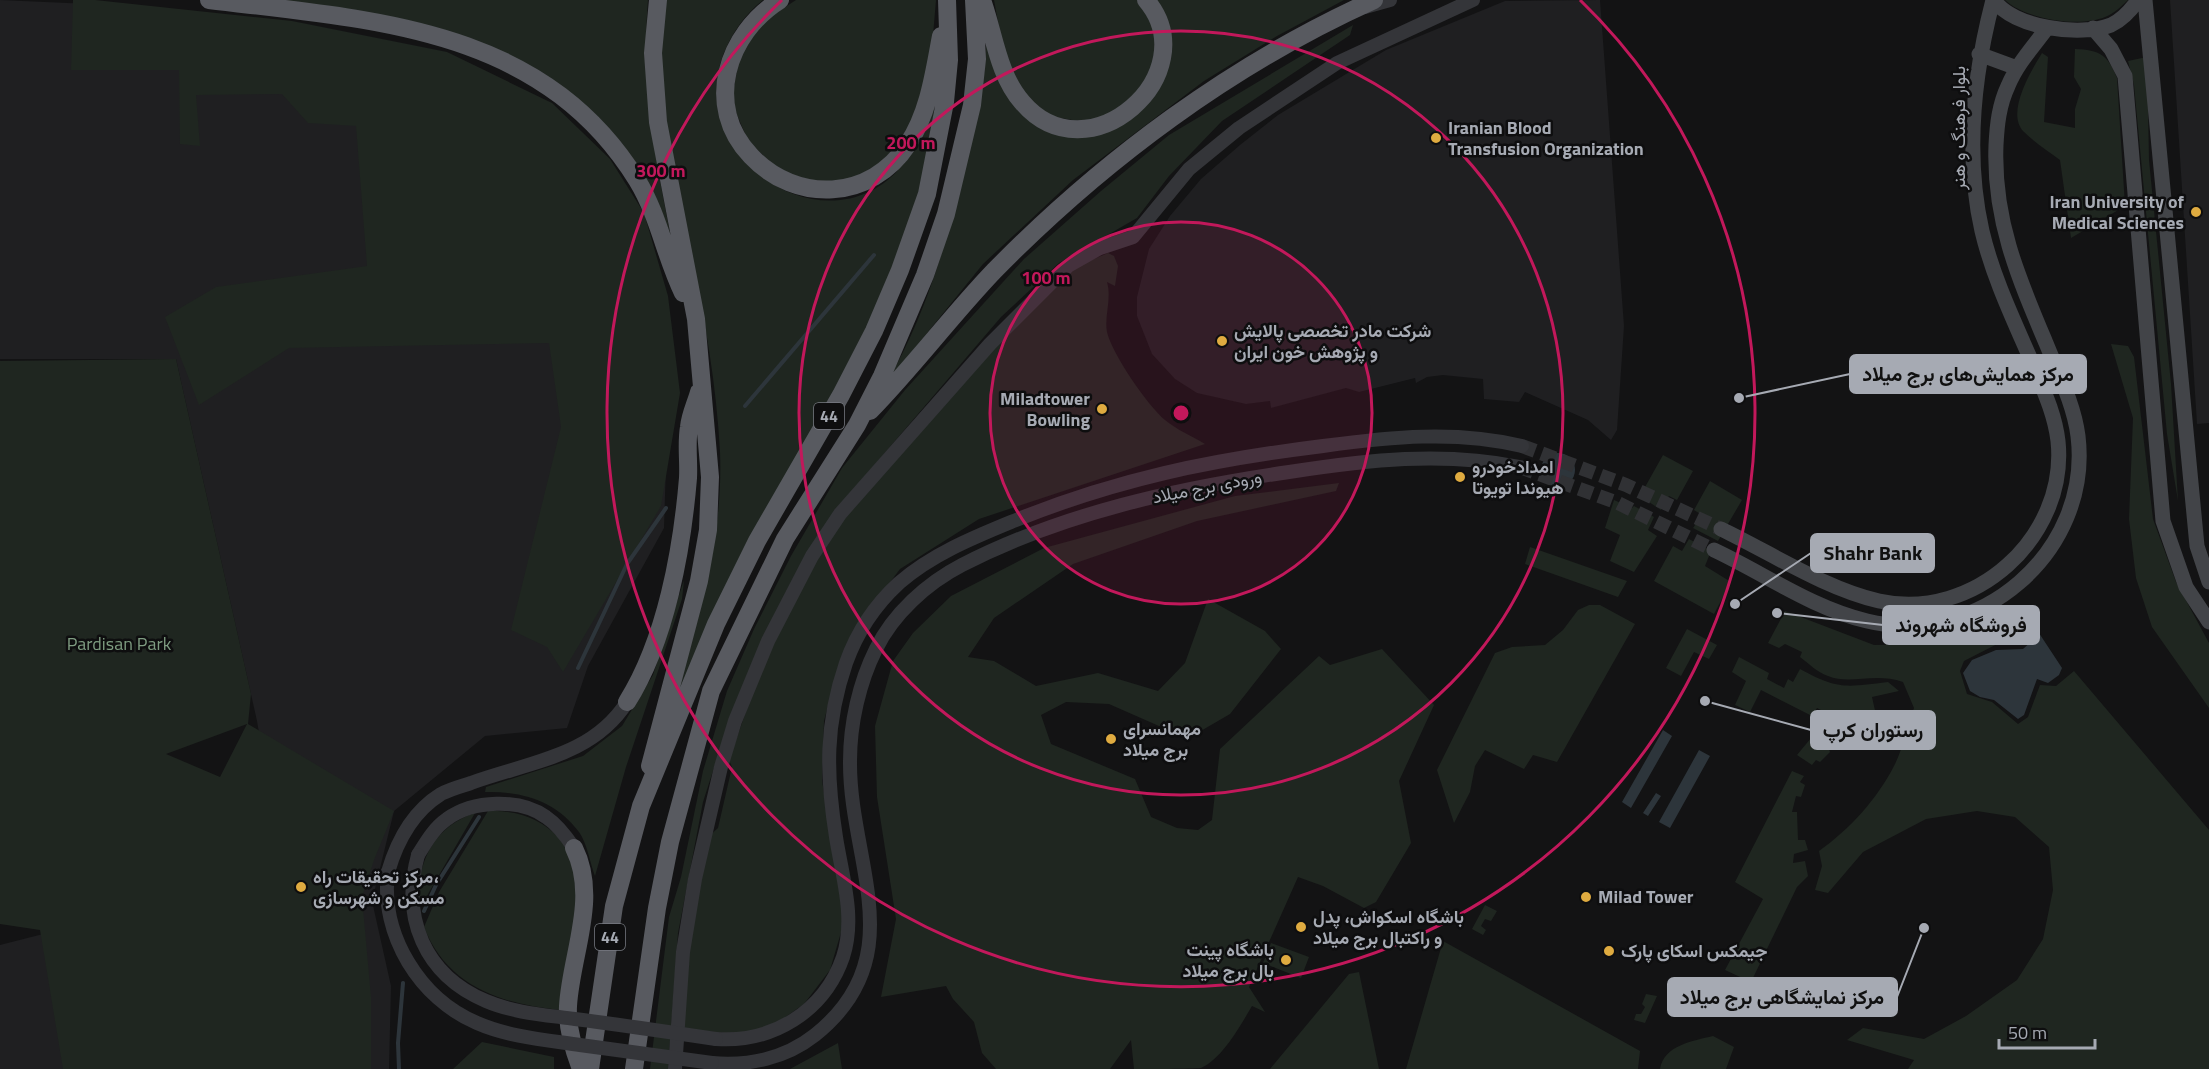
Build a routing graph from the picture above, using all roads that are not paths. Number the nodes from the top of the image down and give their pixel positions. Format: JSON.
{"nodes":[{"id":1,"x":209,"y":0,"type":"edge"},
{"id":2,"x":658,"y":0,"type":"edge"},
{"id":3,"x":780,"y":0,"type":"edge"},
{"id":4,"x":974,"y":0,"type":"edge"},
{"id":5,"x":982,"y":0,"type":"edge"},
{"id":6,"x":1146,"y":0,"type":"edge"},
{"id":7,"x":1374,"y":0,"type":"edge"},
{"id":8,"x":1390,"y":0,"type":"edge"},
{"id":9,"x":1473,"y":0,"type":"edge"},
{"id":10,"x":1993,"y":0,"type":"edge"},
{"id":11,"x":2138,"y":0,"type":"edge"},
{"id":12,"x":2145,"y":0,"type":"edge"},
{"id":13,"x":947,"y":2,"type":"edge"},
{"id":14,"x":1346,"y":13,"type":"junction"},
{"id":15,"x":2048,"y":28,"type":"junction"},
{"id":16,"x":2093,"y":28,"type":"junction"},
{"id":17,"x":1979,"y":54,"type":"junction"},
{"id":18,"x":2017,"y":68,"type":"junction"},
{"id":19,"x":1975,"y":110,"type":"junction"},
{"id":20,"x":1997,"y":121,"type":"junction"},
{"id":21,"x":696,"y":319,"type":"junction"},
{"id":22,"x":703,"y":378,"type":"junction"},
{"id":23,"x":856,"y":425,"type":"junction"},
{"id":24,"x":1418,"y":435,"type":"junction"},
{"id":25,"x":1464,"y":436,"type":"junction"},
{"id":26,"x":1522,"y":446,"type":"tunnel mouth"},
{"id":27,"x":1413,"y":457,"type":"junction"},
{"id":28,"x":1462,"y":457,"type":"junction"},
{"id":29,"x":1520,"y":467,"type":"tunnel mouth"},
{"id":30,"x":2195,"y":520,"type":"junction"},
{"id":31,"x":1721,"y":529,"type":"tunnel mouth"},
{"id":32,"x":2209,"y":535,"type":"edge"},
{"id":33,"x":1743,"y":540,"type":"junction"},
{"id":34,"x":1714,"y":550,"type":"tunnel mouth"},
{"id":35,"x":1733,"y":559,"type":"junction"},
{"id":36,"x":2209,"y":582,"type":"edge"},
{"id":37,"x":2209,"y":622,"type":"edge"},
{"id":38,"x":627,"y":702,"type":"joint"},
{"id":39,"x":828,"y":777,"type":"junction"},
{"id":40,"x":850,"y":777,"type":"junction"},
{"id":41,"x":641,"y":806,"type":"junction"},
{"id":42,"x":574,"y":848,"type":"joint"},
{"id":43,"x":635,"y":1068,"type":"edge"},
{"id":44,"x":581,"y":1069,"type":"edge"},
{"id":45,"x":590,"y":1069,"type":"edge"},
{"id":46,"x":675,"y":1069,"type":"edge"}],
"edges":[{"from":1,"to":21,"type":"highway"},
{"from":2,"to":21,"type":"highway"},
{"from":3,"to":13,"type":"highway"},
{"from":4,"to":23,"type":"highway","number":"44"},
{"from":5,"to":6,"type":"highway"},
{"from":7,"to":14,"type":"highway"},
{"from":8,"to":14,"type":"street"},
{"from":9,"to":46,"type":"street"},
{"from":10,"to":15,"type":"main road"},
{"from":10,"to":17,"type":"main road","name":"بلوار فرهنگ و هنر"},
{"from":11,"to":16,"type":"main road"},
{"from":12,"to":30,"type":"main road"},
{"from":13,"to":41,"type":"highway","number":"44"},
{"from":14,"to":23,"type":"highway"},
{"from":15,"to":16,"type":"main road"},
{"from":15,"to":18,"type":"main road","name":"بلوار فرهنگ و هنر"},
{"from":16,"to":37,"type":"main road"},
{"from":17,"to":18,"type":"main road"},
{"from":17,"to":19,"type":"main road","name":"بلوار فرهنگ و هنر"},
{"from":18,"to":20,"type":"main road","name":"بلوار فرهنگ و هنر"},
{"from":19,"to":20,"type":"main road"},
{"from":19,"to":33,"type":"main road","name":"بلوار فرهنگ و هنر"},
{"from":20,"to":35,"type":"main road","name":"بلوار فرهنگ و هنر"},
{"from":21,"to":22,"type":"highway"},
{"from":22,"to":38,"type":"highway"},
{"from":22,"to":41,"type":"highway"},
{"from":23,"to":43,"type":"highway","number":"44"},
{"from":24,"to":25,"type":"street"},
{"from":24,"to":27,"type":"street"},
{"from":24,"to":39,"type":"street"},
{"from":25,"to":26,"type":"street"},
{"from":25,"to":28,"type":"street"},
{"from":27,"to":28,"type":"street","name":"ورودی برج میلاد"},
{"from":27,"to":40,"type":"street","name":"ورودی برج میلاد"},
{"from":28,"to":29,"type":"street","name":"ورودی برج میلاد"},
{"from":30,"to":32,"type":"main road"},
{"from":30,"to":36,"type":"main road"},
{"from":31,"to":33,"type":"main road","name":"بلوار فرهنگ و هنر"},
{"from":33,"to":35,"type":"street"},
{"from":34,"to":35,"type":"main road","name":"بلوار فرهنگ و هنر"},
{"from":38,"to":40,"type":"street","name":"ورودی برج میلاد","bridge":true},
{"from":39,"to":40,"type":"street"},
{"from":39,"to":42,"type":"street","bridge":true},
{"from":41,"to":45,"type":"highway","number":"44"},
{"from":42,"to":44,"type":"highway"}]}
